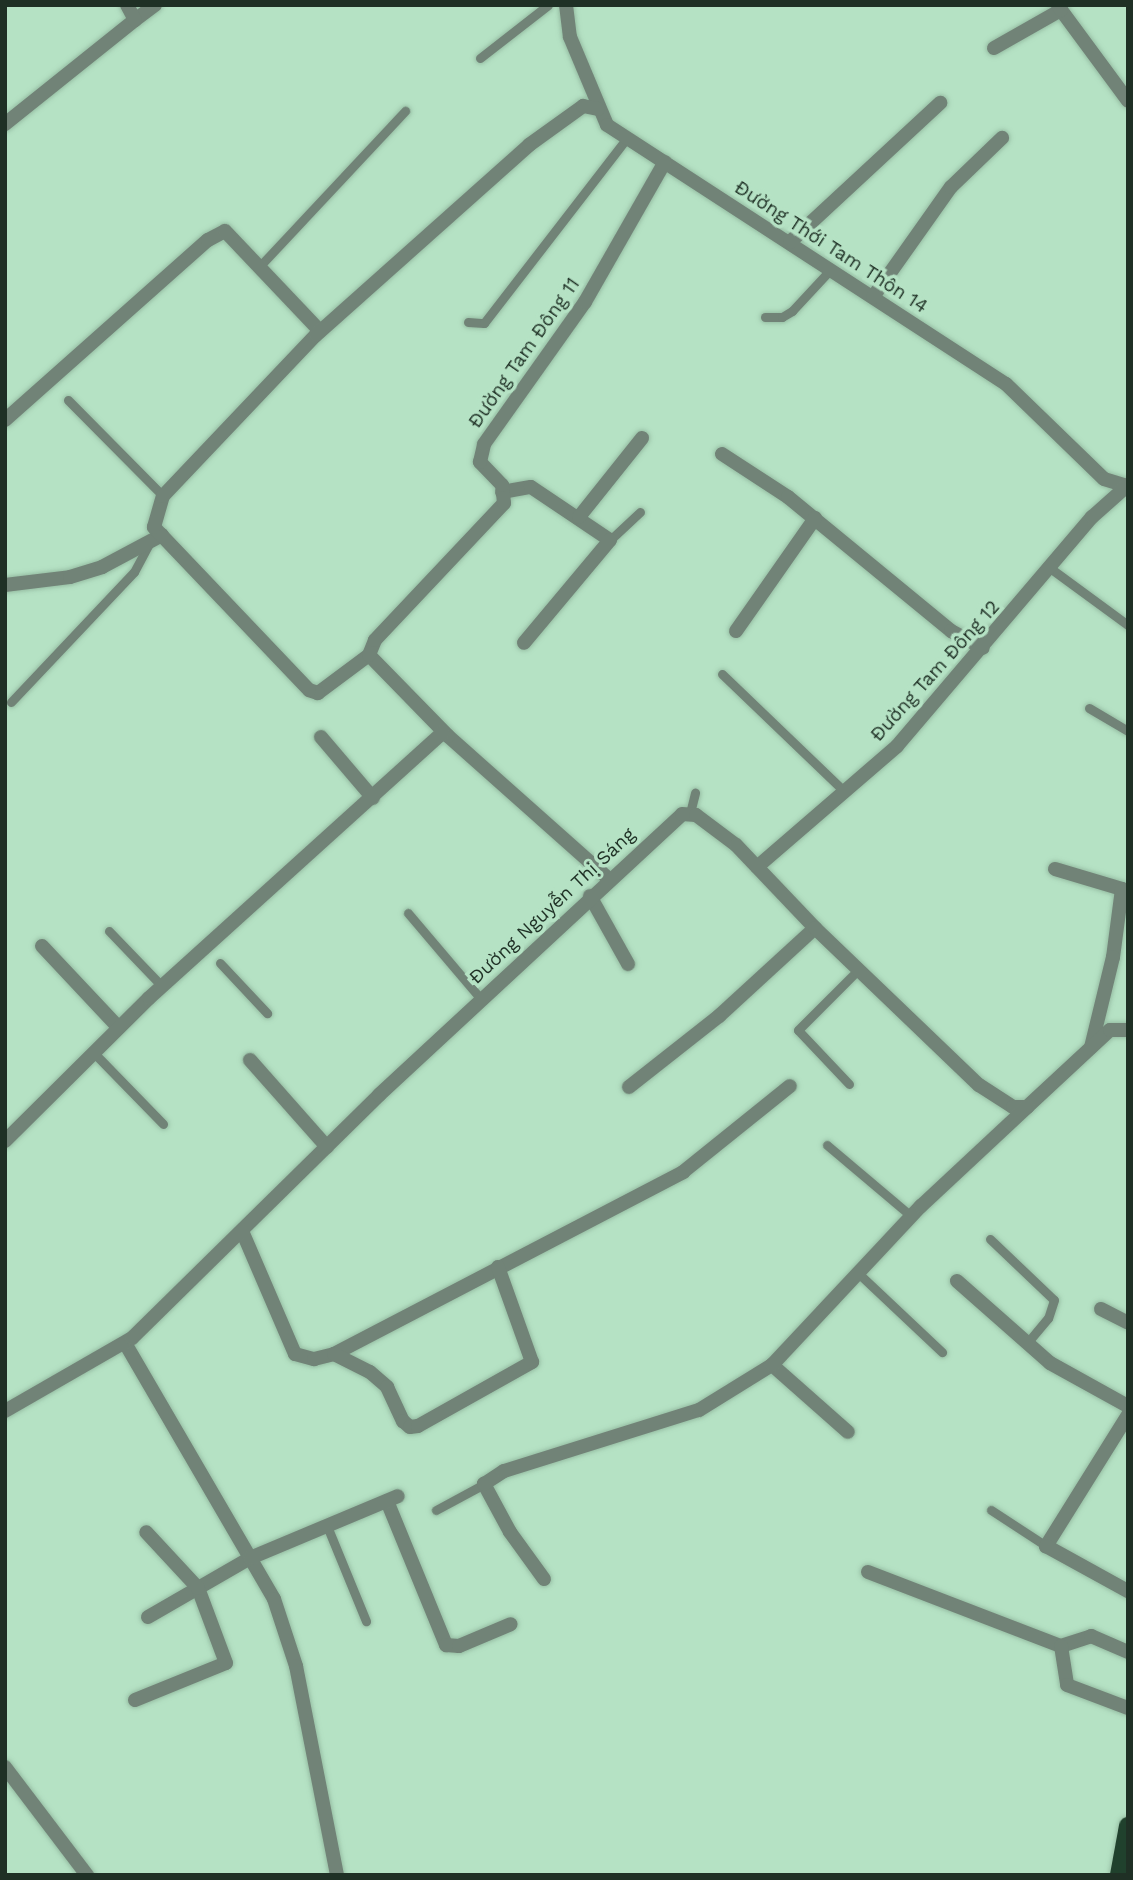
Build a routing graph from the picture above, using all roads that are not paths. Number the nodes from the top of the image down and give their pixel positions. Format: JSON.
{"nodes":[{"id":1,"x":127,"y":5,"type":"edge"},
{"id":2,"x":155,"y":5,"type":"edge"},
{"id":3,"x":548,"y":5,"type":"edge"},
{"id":4,"x":566,"y":5,"type":"edge"},
{"id":5,"x":1060,"y":8,"type":"edge"},
{"id":6,"x":135,"y":20,"type":"junction"},
{"id":7,"x":994,"y":48,"type":"dead end"},
{"id":8,"x":480,"y":58,"type":"dead end"},
{"id":9,"x":1128,"y":101,"type":"edge"},
{"id":10,"x":940,"y":103,"type":"dead end"},
{"id":11,"x":598,"y":109,"type":"junction"},
{"id":12,"x":405,"y":111,"type":"dead end"},
{"id":13,"x":5,"y":124,"type":"edge"},
{"id":14,"x":627,"y":138,"type":"junction"},
{"id":15,"x":1002,"y":138,"type":"dead end"},
{"id":16,"x":665,"y":162,"type":"junction"},
{"id":17,"x":790,"y":242,"type":"junction"},
{"id":18,"x":259,"y":267,"type":"junction"},
{"id":19,"x":831,"y":269,"type":"junction"},
{"id":20,"x":873,"y":297,"type":"junction"},
{"id":21,"x":765,"y":317,"type":"dead end"},
{"id":22,"x":468,"y":322,"type":"dead end"},
{"id":23,"x":320,"y":331,"type":"junction"},
{"id":24,"x":68,"y":400,"type":"dead end"},
{"id":25,"x":5,"y":420,"type":"edge"},
{"id":26,"x":642,"y":438,"type":"dead end"},
{"id":27,"x":722,"y":454,"type":"dead end"},
{"id":28,"x":1127,"y":486,"type":"edge"},
{"id":29,"x":502,"y":492,"type":"junction"},
{"id":30,"x":163,"y":496,"type":"junction"},
{"id":31,"x":640,"y":512,"type":"dead end"},
{"id":32,"x":579,"y":517,"type":"junction"},
{"id":33,"x":815,"y":518,"type":"junction"},
{"id":34,"x":156,"y":539,"type":"junction"},
{"id":35,"x":610,"y":540,"type":"junction"},
{"id":36,"x":1050,"y":568,"type":"junction"},
{"id":37,"x":5,"y":585,"type":"edge"},
{"id":38,"x":1128,"y":625,"type":"edge"},
{"id":39,"x":736,"y":631,"type":"dead end"},
{"id":40,"x":524,"y":643,"type":"dead end"},
{"id":41,"x":983,"y":648,"type":"junction"},
{"id":42,"x":369,"y":655,"type":"junction"},
{"id":43,"x":722,"y":674,"type":"dead end"},
{"id":44,"x":11,"y":702,"type":"dead end"},
{"id":45,"x":1089,"y":708,"type":"dead end"},
{"id":46,"x":443,"y":732,"type":"junction"},
{"id":47,"x":1128,"y":732,"type":"edge"},
{"id":48,"x":321,"y":737,"type":"dead end"},
{"id":49,"x":845,"y":792,"type":"junction"},
{"id":50,"x":695,"y":793,"type":"dead end"},
{"id":51,"x":373,"y":798,"type":"junction"},
{"id":52,"x":690,"y":813,"type":"junction"},
{"id":53,"x":757,"y":867,"type":"junction"},
{"id":54,"x":1055,"y":869,"type":"dead end"},
{"id":55,"x":609,"y":879,"type":"junction"},
{"id":56,"x":590,"y":896,"type":"junction"},
{"id":57,"x":408,"y":913,"type":"dead end"},
{"id":58,"x":815,"y":928,"type":"junction"},
{"id":59,"x":109,"y":931,"type":"dead end"},
{"id":60,"x":42,"y":946,"type":"dead end"},
{"id":61,"x":220,"y":963,"type":"dead end"},
{"id":62,"x":628,"y":964,"type":"dead end"},
{"id":63,"x":858,"y":970,"type":"junction"},
{"id":64,"x":162,"y":986,"type":"junction"},
{"id":65,"x":481,"y":999,"type":"junction"},
{"id":66,"x":267,"y":1013,"type":"dead end"},
{"id":67,"x":119,"y":1028,"type":"junction"},
{"id":68,"x":1128,"y":1030,"type":"edge"},
{"id":69,"x":1091,"y":1049,"type":"junction"},
{"id":70,"x":94,"y":1053,"type":"junction"},
{"id":71,"x":250,"y":1060,"type":"dead end"},
{"id":72,"x":849,"y":1084,"type":"dead end"},
{"id":73,"x":790,"y":1086,"type":"dead end"},
{"id":74,"x":629,"y":1087,"type":"dead end"},
{"id":75,"x":1027,"y":1107,"type":"junction"},
{"id":76,"x":163,"y":1124,"type":"dead end"},
{"id":77,"x":5,"y":1141,"type":"edge"},
{"id":78,"x":827,"y":1145,"type":"dead end"},
{"id":79,"x":327,"y":1147,"type":"junction"},
{"id":80,"x":911,"y":1216,"type":"junction"},
{"id":81,"x":242,"y":1231,"type":"junction"},
{"id":82,"x":990,"y":1239,"type":"dead end"},
{"id":83,"x":498,"y":1267,"type":"junction"},
{"id":84,"x":857,"y":1272,"type":"junction"},
{"id":85,"x":957,"y":1281,"type":"dead end"},
{"id":86,"x":1101,"y":1309,"type":"dead end"},
{"id":87,"x":1128,"y":1323,"type":"edge"},
{"id":88,"x":125,"y":1343,"type":"junction"},
{"id":89,"x":1027,"y":1343,"type":"junction"},
{"id":90,"x":942,"y":1352,"type":"dead end"},
{"id":91,"x":334,"y":1354,"type":"junction"},
{"id":92,"x":772,"y":1365,"type":"junction"},
{"id":93,"x":1128,"y":1406,"type":"edge"},
{"id":94,"x":5,"y":1411,"type":"edge"},
{"id":95,"x":1128,"y":1415,"type":"edge"},
{"id":96,"x":848,"y":1432,"type":"dead end"},
{"id":97,"x":484,"y":1484,"type":"junction"},
{"id":98,"x":436,"y":1510,"type":"dead end"},
{"id":99,"x":991,"y":1510,"type":"dead end"},
{"id":100,"x":327,"y":1526,"type":"junction"},
{"id":101,"x":146,"y":1532,"type":"dead end"},
{"id":102,"x":1046,"y":1546,"type":"junction"},
{"id":103,"x":250,"y":1558,"type":"junction"},
{"id":104,"x":868,"y":1572,"type":"dead end"},
{"id":105,"x":544,"y":1579,"type":"dead end"},
{"id":106,"x":198,"y":1588,"type":"junction"},
{"id":107,"x":1128,"y":1591,"type":"edge"},
{"id":108,"x":148,"y":1617,"type":"dead end"},
{"id":109,"x":366,"y":1621,"type":"dead end"},
{"id":110,"x":511,"y":1624,"type":"dead end"},
{"id":111,"x":1060,"y":1646,"type":"junction"},
{"id":112,"x":1128,"y":1652,"type":"edge"},
{"id":113,"x":135,"y":1700,"type":"dead end"},
{"id":114,"x":1128,"y":1708,"type":"edge"},
{"id":115,"x":5,"y":1767,"type":"edge"},
{"id":116,"x":1128,"y":1826,"type":"edge"},
{"id":117,"x":87,"y":1875,"type":"edge"},
{"id":118,"x":337,"y":1875,"type":"edge"},
{"id":119,"x":1119,"y":1875,"type":"edge"}],
"edges":[{"from":1,"to":6,"type":"street"},
{"from":2,"to":6,"type":"street"},
{"from":3,"to":8,"type":"lane"},
{"from":4,"to":11,"type":"street","name":"Đường Thới Tam Thôn 14"},
{"from":5,"to":7,"type":"street"},
{"from":5,"to":9,"type":"street"},
{"from":6,"to":13,"type":"street"},
{"from":10,"to":17,"type":"street"},
{"from":11,"to":14,"type":"street","name":"Đường Thới Tam Thôn 14"},
{"from":11,"to":23,"type":"street"},
{"from":12,"to":18,"type":"lane"},
{"from":14,"to":16,"type":"street","name":"Đường Thới Tam Thôn 14"},
{"from":14,"to":22,"type":"lane"},
{"from":15,"to":20,"type":"street"},
{"from":16,"to":17,"type":"street","name":"Đường Thới Tam Thôn 14"},
{"from":16,"to":29,"type":"street","name":"Đường Tam Đông 11"},
{"from":17,"to":19,"type":"street","name":"Đường Thới Tam Thôn 14"},
{"from":18,"to":23,"type":"street"},
{"from":18,"to":25,"type":"street"},
{"from":19,"to":20,"type":"street","name":"Đường Thới Tam Thôn 14"},
{"from":19,"to":21,"type":"lane"},
{"from":20,"to":28,"type":"street","name":"Đường Thới Tam Thôn 14"},
{"from":23,"to":30,"type":"street"},
{"from":24,"to":30,"type":"lane"},
{"from":26,"to":32,"type":"street"},
{"from":27,"to":33,"type":"street"},
{"from":28,"to":36,"type":"street","name":"Đường Tam Đông 12"},
{"from":29,"to":32,"type":"street"},
{"from":29,"to":42,"type":"street"},
{"from":30,"to":34,"type":"street"},
{"from":31,"to":35,"type":"lane"},
{"from":32,"to":35,"type":"street"},
{"from":33,"to":39,"type":"street"},
{"from":33,"to":41,"type":"street"},
{"from":34,"to":37,"type":"street"},
{"from":34,"to":42,"type":"street"},
{"from":34,"to":44,"type":"lane"},
{"from":35,"to":40,"type":"street"},
{"from":36,"to":38,"type":"lane"},
{"from":36,"to":41,"type":"street","name":"Đường Tam Đông 12"},
{"from":41,"to":49,"type":"street","name":"Đường Tam Đông 12"},
{"from":42,"to":46,"type":"street"},
{"from":43,"to":49,"type":"lane"},
{"from":45,"to":47,"type":"lane"},
{"from":46,"to":51,"type":"street"},
{"from":46,"to":55,"type":"street"},
{"from":48,"to":51,"type":"street"},
{"from":49,"to":53,"type":"street","name":"Đường Tam Đông 12"},
{"from":50,"to":52,"type":"lane"},
{"from":51,"to":64,"type":"street"},
{"from":52,"to":53,"type":"street"},
{"from":52,"to":55,"type":"street","name":"Đường Nguyễn Thị Sáng"},
{"from":53,"to":58,"type":"street"},
{"from":54,"to":69,"type":"street"},
{"from":55,"to":56,"type":"street","name":"Đường Nguyễn Thị Sáng"},
{"from":56,"to":62,"type":"street"},
{"from":56,"to":65,"type":"street","name":"Đường Nguyễn Thị Sáng"},
{"from":57,"to":65,"type":"lane"},
{"from":58,"to":63,"type":"street"},
{"from":58,"to":74,"type":"street"},
{"from":59,"to":64,"type":"lane"},
{"from":60,"to":67,"type":"street"},
{"from":61,"to":66,"type":"lane"},
{"from":63,"to":72,"type":"lane"},
{"from":63,"to":75,"type":"street"},
{"from":64,"to":67,"type":"street"},
{"from":65,"to":79,"type":"street","name":"Đường Nguyễn Thị Sáng"},
{"from":67,"to":70,"type":"street"},
{"from":68,"to":69,"type":"street"},
{"from":69,"to":75,"type":"street"},
{"from":70,"to":76,"type":"lane"},
{"from":70,"to":77,"type":"street"},
{"from":71,"to":79,"type":"street"},
{"from":73,"to":83,"type":"street"},
{"from":75,"to":80,"type":"street"},
{"from":78,"to":80,"type":"lane"},
{"from":79,"to":81,"type":"street","name":"Đường Nguyễn Thị Sáng"},
{"from":80,"to":84,"type":"street"},
{"from":81,"to":88,"type":"street","name":"Đường Nguyễn Thị Sáng"},
{"from":81,"to":91,"type":"street"},
{"from":82,"to":89,"type":"lane"},
{"from":83,"to":91,"type":"street"},
{"from":83,"to":91,"type":"street"},
{"from":84,"to":90,"type":"lane"},
{"from":84,"to":92,"type":"street"},
{"from":85,"to":89,"type":"street"},
{"from":86,"to":87,"type":"street"},
{"from":88,"to":94,"type":"street","name":"Đường Nguyễn Thị Sáng"},
{"from":88,"to":103,"type":"street"},
{"from":89,"to":93,"type":"street"},
{"from":92,"to":96,"type":"street"},
{"from":92,"to":97,"type":"street"},
{"from":95,"to":102,"type":"street"},
{"from":97,"to":98,"type":"lane"},
{"from":97,"to":105,"type":"street"},
{"from":99,"to":102,"type":"lane"},
{"from":100,"to":103,"type":"street"},
{"from":100,"to":109,"type":"lane"},
{"from":100,"to":110,"type":"street"},
{"from":101,"to":106,"type":"street"},
{"from":102,"to":107,"type":"street"},
{"from":103,"to":106,"type":"street"},
{"from":103,"to":118,"type":"street"},
{"from":104,"to":111,"type":"street"},
{"from":106,"to":108,"type":"street"},
{"from":106,"to":113,"type":"street"},
{"from":111,"to":112,"type":"street"},
{"from":111,"to":114,"type":"street"},
{"from":115,"to":117,"type":"street"},
{"from":116,"to":119,"type":"main road"}]}
